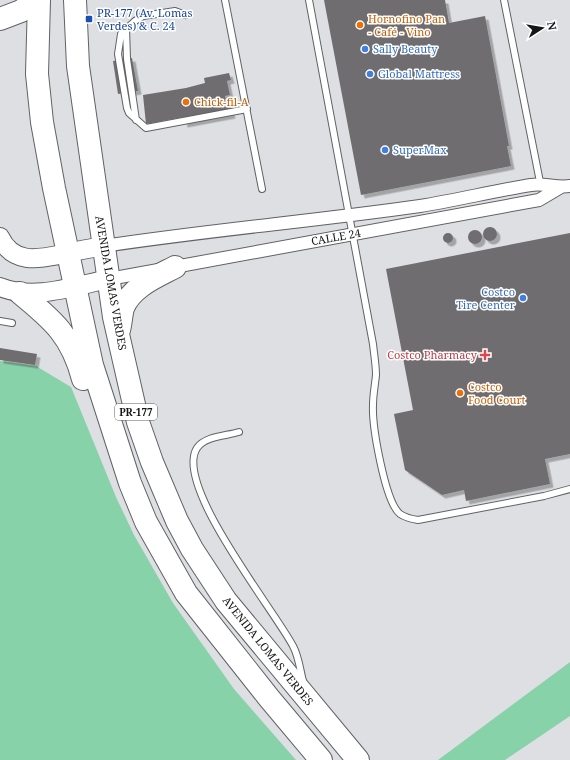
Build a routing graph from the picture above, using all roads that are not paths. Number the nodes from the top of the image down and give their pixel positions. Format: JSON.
{"nodes":[{"id":1,"x":38,"y":0,"type":"edge"},
{"id":2,"x":75,"y":0,"type":"edge"},
{"id":3,"x":225,"y":0,"type":"edge"},
{"id":4,"x":309,"y":0,"type":"edge"},
{"id":5,"x":504,"y":0,"type":"edge"},
{"id":6,"x":185,"y":15,"type":"dead end"},
{"id":7,"x":0,"y":19,"type":"edge"},
{"id":8,"x":247,"y":109,"type":"junction"},
{"id":9,"x":565,"y":186,"type":"edge"},
{"id":10,"x":262,"y":189,"type":"dead end"},
{"id":11,"x":542,"y":191,"type":"junction"},
{"id":12,"x":349,"y":214,"type":"junction"},
{"id":13,"x":353,"y":234,"type":"junction"},
{"id":14,"x":0,"y":237,"type":"edge"},
{"id":15,"x":104,"y":246,"type":"junction"},
{"id":16,"x":68,"y":253,"type":"junction"},
{"id":17,"x":175,"y":267,"type":"junction"},
{"id":18,"x":109,"y":279,"type":"junction"},
{"id":19,"x":74,"y":286,"type":"junction"},
{"id":20,"x":10,"y":290,"type":"edge"},
{"id":21,"x":0,"y":321,"type":"edge"},
{"id":22,"x":12,"y":324,"type":"dead end"},
{"id":23,"x":119,"y":336,"type":"junction"},
{"id":24,"x":109,"y":420,"type":"junction"},
{"id":25,"x":239,"y":432,"type":"dead end"},
{"id":26,"x":570,"y":489,"type":"edge"},
{"id":27,"x":308,"y":700,"type":"junction"},
{"id":28,"x":321,"y":760,"type":"edge"},
{"id":29,"x":358,"y":760,"type":"edge"}],
"edges":[{"from":1,"to":7,"type":"highway"},
{"from":1,"to":16,"type":"highway","number":"PR-177"},
{"from":2,"to":15,"type":"highway","name":"AVENIDA LOMAS VERDES","number":"PR-177"},
{"from":3,"to":8,"type":"lane"},
{"from":4,"to":12,"type":"lane"},
{"from":5,"to":11,"type":"lane"},
{"from":6,"to":8,"type":"lane"},
{"from":8,"to":10,"type":"lane"},
{"from":9,"to":11,"type":"street","name":"CALLE 24"},
{"from":11,"to":12,"type":"street","name":"CALLE 24"},
{"from":11,"to":13,"type":"street","name":"CALLE 24"},
{"from":12,"to":13,"type":"lane"},
{"from":12,"to":15,"type":"street","name":"CALLE 24"},
{"from":13,"to":17,"type":"street","name":"CALLE 24"},
{"from":13,"to":26,"type":"lane"},
{"from":14,"to":16,"type":"street"},
{"from":15,"to":16,"type":"street"},
{"from":15,"to":18,"type":"highway","name":"AVENIDA LOMAS VERDES","number":"PR-177"},
{"from":16,"to":19,"type":"highway","number":"PR-177"},
{"from":17,"to":18,"type":"street","name":"CALLE 24"},
{"from":17,"to":23,"type":"highway"},
{"from":18,"to":19,"type":"street"},
{"from":18,"to":23,"type":"highway","name":"AVENIDA LOMAS VERDES","number":"PR-177"},
{"from":19,"to":20,"type":"street"},
{"from":19,"to":24,"type":"highway","number":"PR-177"},
{"from":20,"to":24,"type":"highway"},
{"from":21,"to":22,"type":"lane"},
{"from":23,"to":27,"type":"highway","name":"AVENIDA LOMAS VERDES","number":"PR-177"},
{"from":24,"to":28,"type":"highway","number":"PR-177"},
{"from":25,"to":27,"type":"lane"},
{"from":27,"to":29,"type":"highway","name":"AVENIDA LOMAS VERDES","number":"PR-177"}]}
